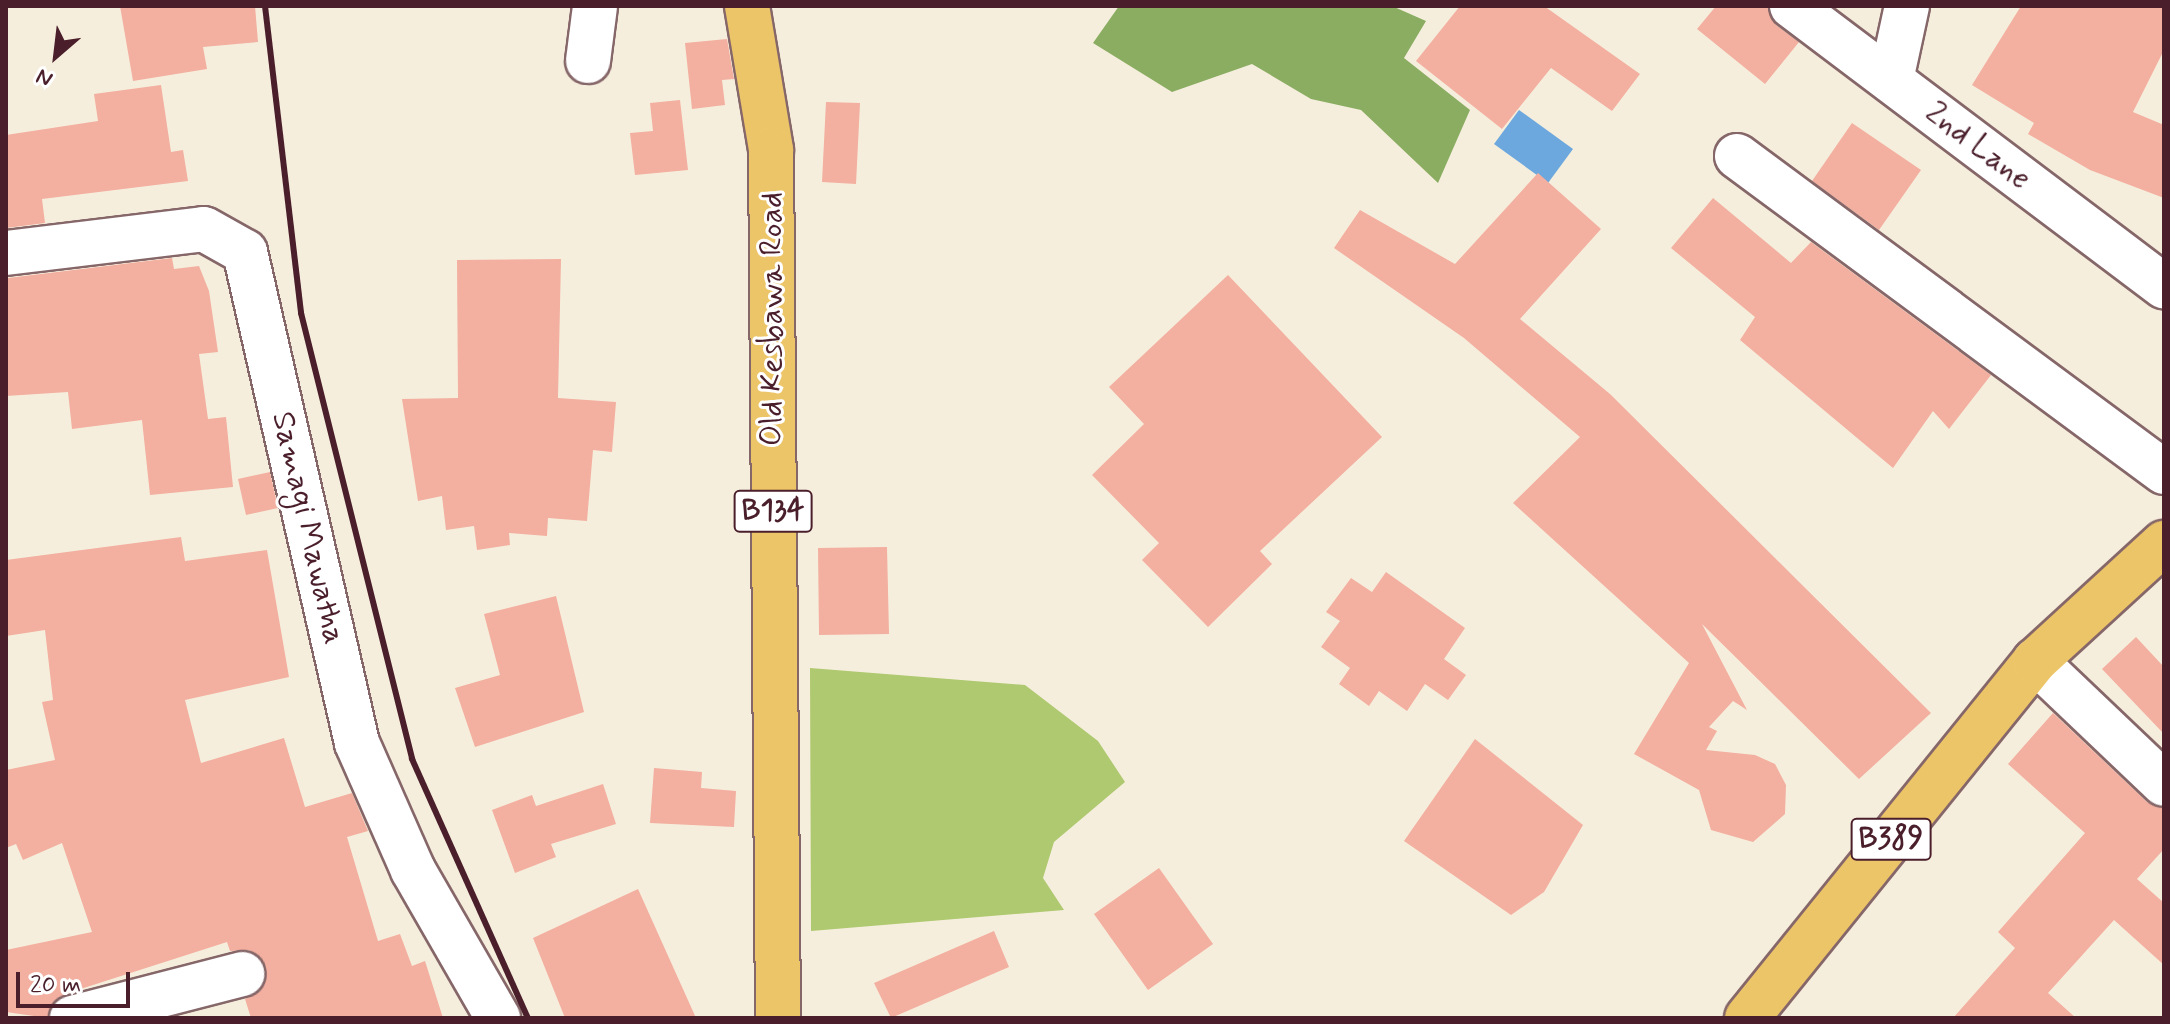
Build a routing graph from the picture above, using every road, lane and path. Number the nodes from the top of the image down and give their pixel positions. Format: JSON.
{"nodes":[{"id":1,"x":595,"y":6,"type":"edge"},
{"id":2,"x":747,"y":6,"type":"edge"},
{"id":3,"x":1792,"y":6,"type":"edge"},
{"id":4,"x":1907,"y":6,"type":"edge"},
{"id":5,"x":588,"y":61,"type":"dead end"},
{"id":6,"x":1891,"y":80,"type":"junction"},
{"id":7,"x":1737,"y":156,"type":"dead end"},
{"id":8,"x":6,"y":253,"type":"edge"},
{"id":9,"x":2164,"y":286,"type":"edge"},
{"id":10,"x":2164,"y":472,"type":"edge"},
{"id":11,"x":2164,"y":543,"type":"edge"},
{"id":12,"x":2035,"y":661,"type":"junction"},
{"id":13,"x":2164,"y":784,"type":"edge"},
{"id":14,"x":242,"y":974,"type":"dead end"},
{"id":15,"x":72,"y":1018,"type":"edge"},
{"id":16,"x":498,"y":1018,"type":"edge"},
{"id":17,"x":778,"y":1018,"type":"edge"},
{"id":18,"x":1747,"y":1018,"type":"edge"}],
"edges":[{"from":1,"to":5,"type":"street"},
{"from":2,"to":17,"type":"main road","name":"Old Kesbawa Road","number":"B134"},
{"from":3,"to":6,"type":"street","name":"2nd Lane"},
{"from":4,"to":6,"type":"street"},
{"from":6,"to":9,"type":"street","name":"2nd Lane"},
{"from":7,"to":10,"type":"street"},
{"from":8,"to":16,"type":"street","name":"Samagi Mawatha"},
{"from":11,"to":12,"type":"main road","number":"B389"},
{"from":12,"to":13,"type":"street"},
{"from":12,"to":18,"type":"main road","number":"B389"},
{"from":14,"to":15,"type":"street"}]}
